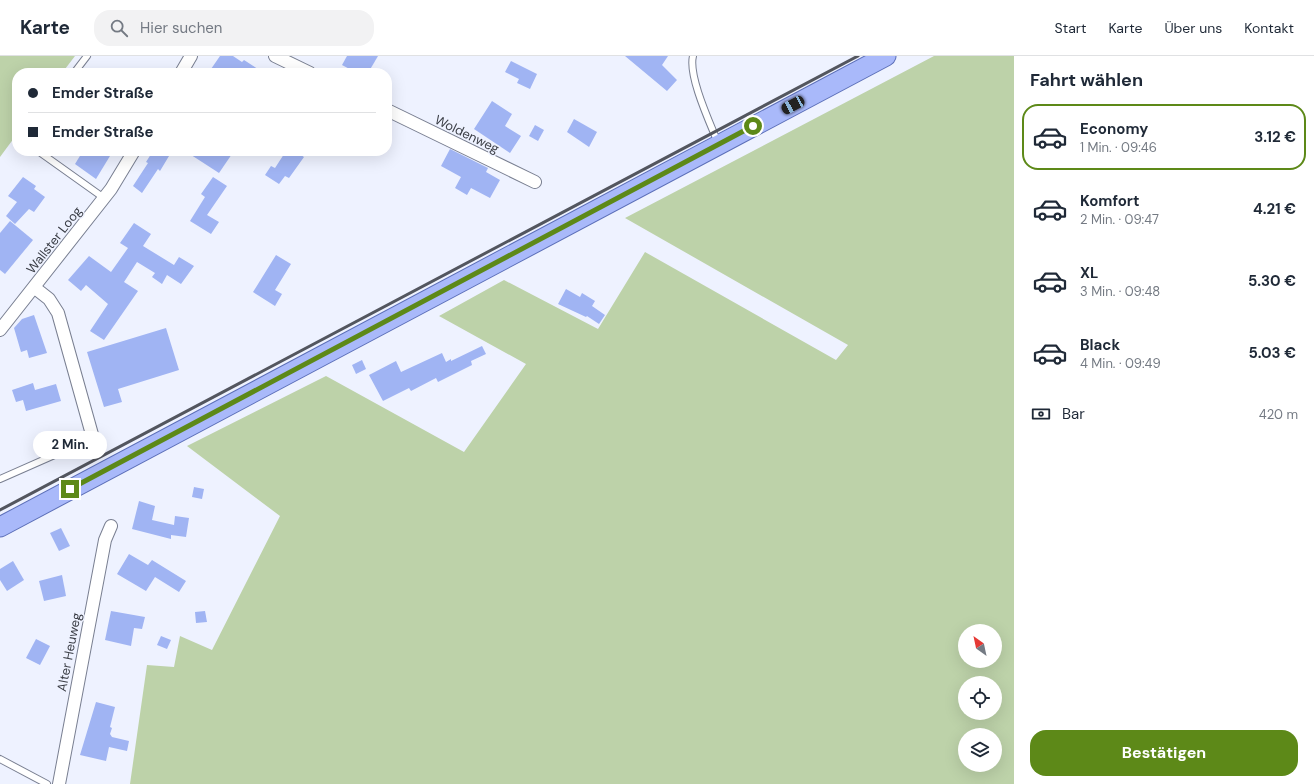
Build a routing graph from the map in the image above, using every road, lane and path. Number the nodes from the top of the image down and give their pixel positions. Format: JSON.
{"nodes":[{"id":1,"x":86,"y":56,"type":"edge"},
{"id":2,"x":191,"y":56,"type":"edge"},
{"id":3,"x":275,"y":56,"type":"edge"},
{"id":4,"x":692,"y":56,"type":"edge"},
{"id":5,"x":886,"y":56,"type":"edge"},
{"id":6,"x":78,"y":68,"type":"edge"},
{"id":7,"x":184,"y":68,"type":"edge"},
{"id":8,"x":300,"y":68,"type":"edge"},
{"id":9,"x":392,"y":112,"type":"edge"},
{"id":10,"x":719,"y":144,"type":"junction"},
{"id":11,"x":45,"y":156,"type":"edge"},
{"id":12,"x":131,"y":156,"type":"edge"},
{"id":13,"x":535,"y":182,"type":"dead end"},
{"id":14,"x":104,"y":198,"type":"junction"},
{"id":15,"x":35,"y":288,"type":"junction"},
{"id":16,"x":0,"y":330,"type":"edge"},
{"id":17,"x":93,"y":438,"type":"joint"},
{"id":18,"x":0,"y":479,"type":"edge"},
{"id":19,"x":111,"y":526,"type":"dead end"},
{"id":20,"x":0,"y":527,"type":"edge"},
{"id":21,"x":0,"y":759,"type":"edge"},
{"id":22,"x":47,"y":784,"type":"edge"},
{"id":23,"x":58,"y":784,"type":"edge"}],
"edges":[{"from":1,"to":6,"type":"lane"},
{"from":2,"to":7,"type":"street"},
{"from":3,"to":8,"type":"street"},
{"from":4,"to":10,"type":"lane"},
{"from":5,"to":10,"type":"main road"},
{"from":9,"to":13,"type":"street","name":"Woldenweg"},
{"from":10,"to":20,"type":"main road"},
{"from":11,"to":14,"type":"lane"},
{"from":12,"to":14,"type":"street","name":"Wallster Loog"},
{"from":14,"to":15,"type":"street","name":"Wallster Loog"},
{"from":15,"to":16,"type":"street"},
{"from":15,"to":17,"type":"street","name":"Wallster Loog"},
{"from":17,"to":18,"type":"lane"},
{"from":19,"to":23,"type":"street","name":"Alter Heuweg"},
{"from":21,"to":22,"type":"lane"}]}
